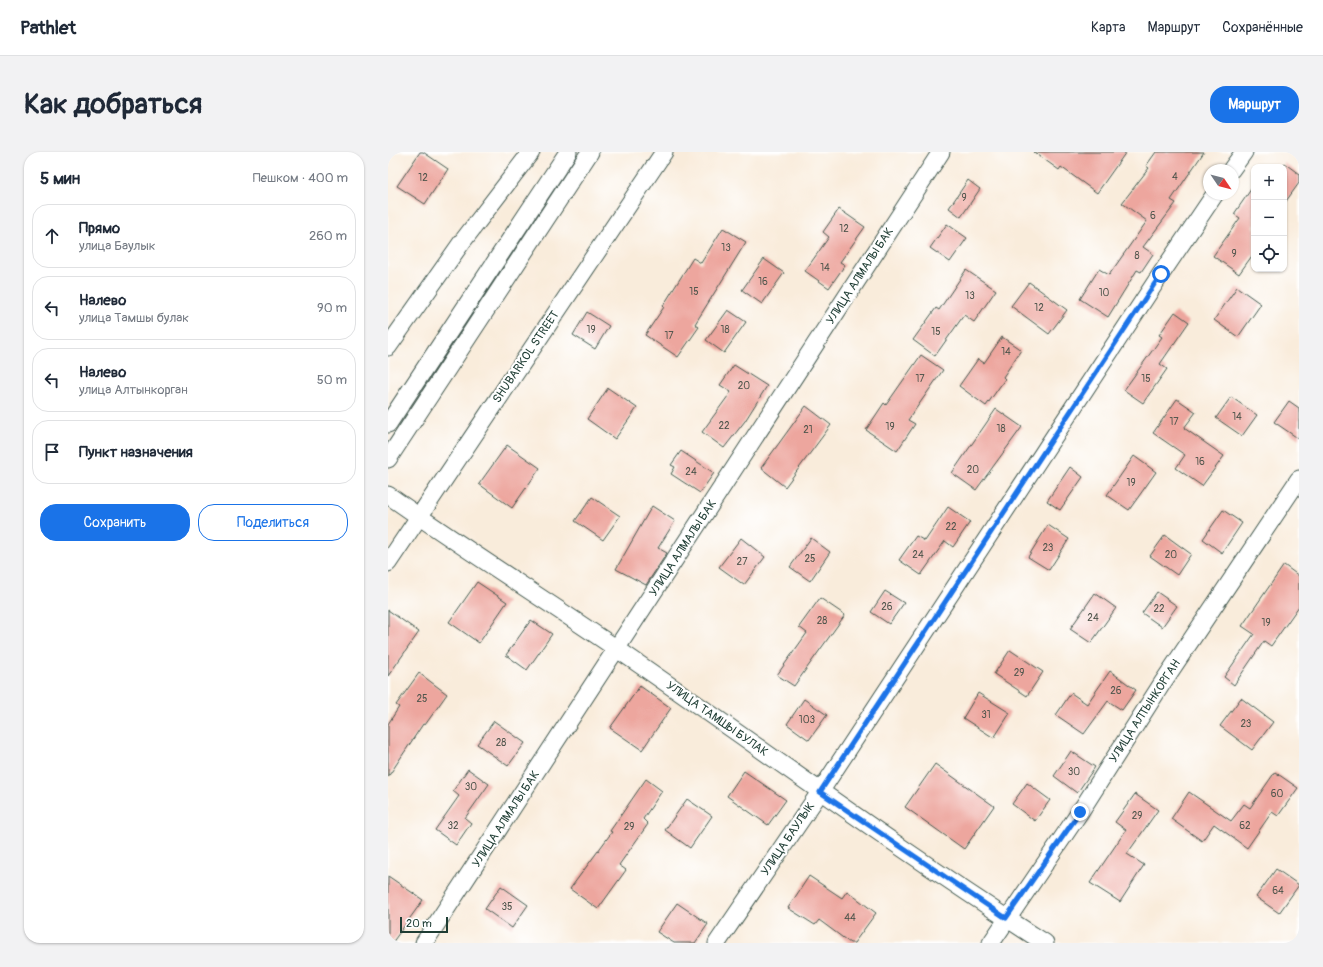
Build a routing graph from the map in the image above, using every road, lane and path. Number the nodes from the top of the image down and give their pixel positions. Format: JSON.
{"nodes":[{"id":1,"x":531,"y":152,"type":"edge"},
{"id":2,"x":568,"y":152,"type":"edge"},
{"id":3,"x":590,"y":152,"type":"edge"},
{"id":4,"x":664,"y":152,"type":"edge"},
{"id":5,"x":941,"y":152,"type":"edge"},
{"id":6,"x":1244,"y":152,"type":"edge"},
{"id":7,"x":1235,"y":164,"type":"edge"},
{"id":8,"x":1211,"y":200,"type":"edge"},
{"id":9,"x":388,"y":347,"type":"edge"},
{"id":10,"x":388,"y":424,"type":"edge"},
{"id":11,"x":388,"y":459,"type":"edge"},
{"id":12,"x":1299,"y":479,"type":"edge"},
{"id":13,"x":388,"y":495,"type":"edge"},
{"id":14,"x":418,"y":517,"type":"junction"},
{"id":15,"x":388,"y":563,"type":"edge"},
{"id":16,"x":617,"y":649,"type":"junction"},
{"id":17,"x":820,"y":792,"type":"junction"},
{"id":18,"x":1006,"y":918,"type":"junction"},
{"id":19,"x":424,"y":943,"type":"edge"},
{"id":20,"x":717,"y":943,"type":"edge"},
{"id":21,"x":991,"y":943,"type":"edge"},
{"id":22,"x":1045,"y":943,"type":"edge"}],
"edges":[{"from":1,"to":9,"type":"street"},
{"from":2,"to":10,"type":"street"},
{"from":3,"to":11,"type":"street"},
{"from":4,"to":14,"type":"street","name":"SHUBARKOL STREET"},
{"from":5,"to":16,"type":"street","name":"УЛИЦА АЛМАЛЫ БАК"},
{"from":6,"to":7,"type":"street"},
{"from":8,"to":17,"type":"street","name":"УЛИЦА БАУЛЫК"},
{"from":12,"to":18,"type":"street","name":"УЛИЦА АЛТЫНКОРГАН"},
{"from":13,"to":14,"type":"street","name":"УЛИЦА ТАМШЫ БУЛАК"},
{"from":14,"to":15,"type":"street","name":"SHUBARKOL STREET"},
{"from":14,"to":16,"type":"street","name":"УЛИЦА ТАМШЫ БУЛАК"},
{"from":16,"to":17,"type":"street","name":"УЛИЦА ТАМШЫ БУЛАК"},
{"from":16,"to":19,"type":"street","name":"УЛИЦА АЛМАЛЫ БАК"},
{"from":17,"to":18,"type":"street","name":"УЛИЦА ТАМШЫ БУЛАК"},
{"from":17,"to":20,"type":"street","name":"УЛИЦА БАУЛЫК"},
{"from":18,"to":21,"type":"street","name":"УЛИЦА АЛТЫНКОРГАН"},
{"from":18,"to":22,"type":"street","name":"УЛИЦА ТАМШЫ БУЛАК"}]}
